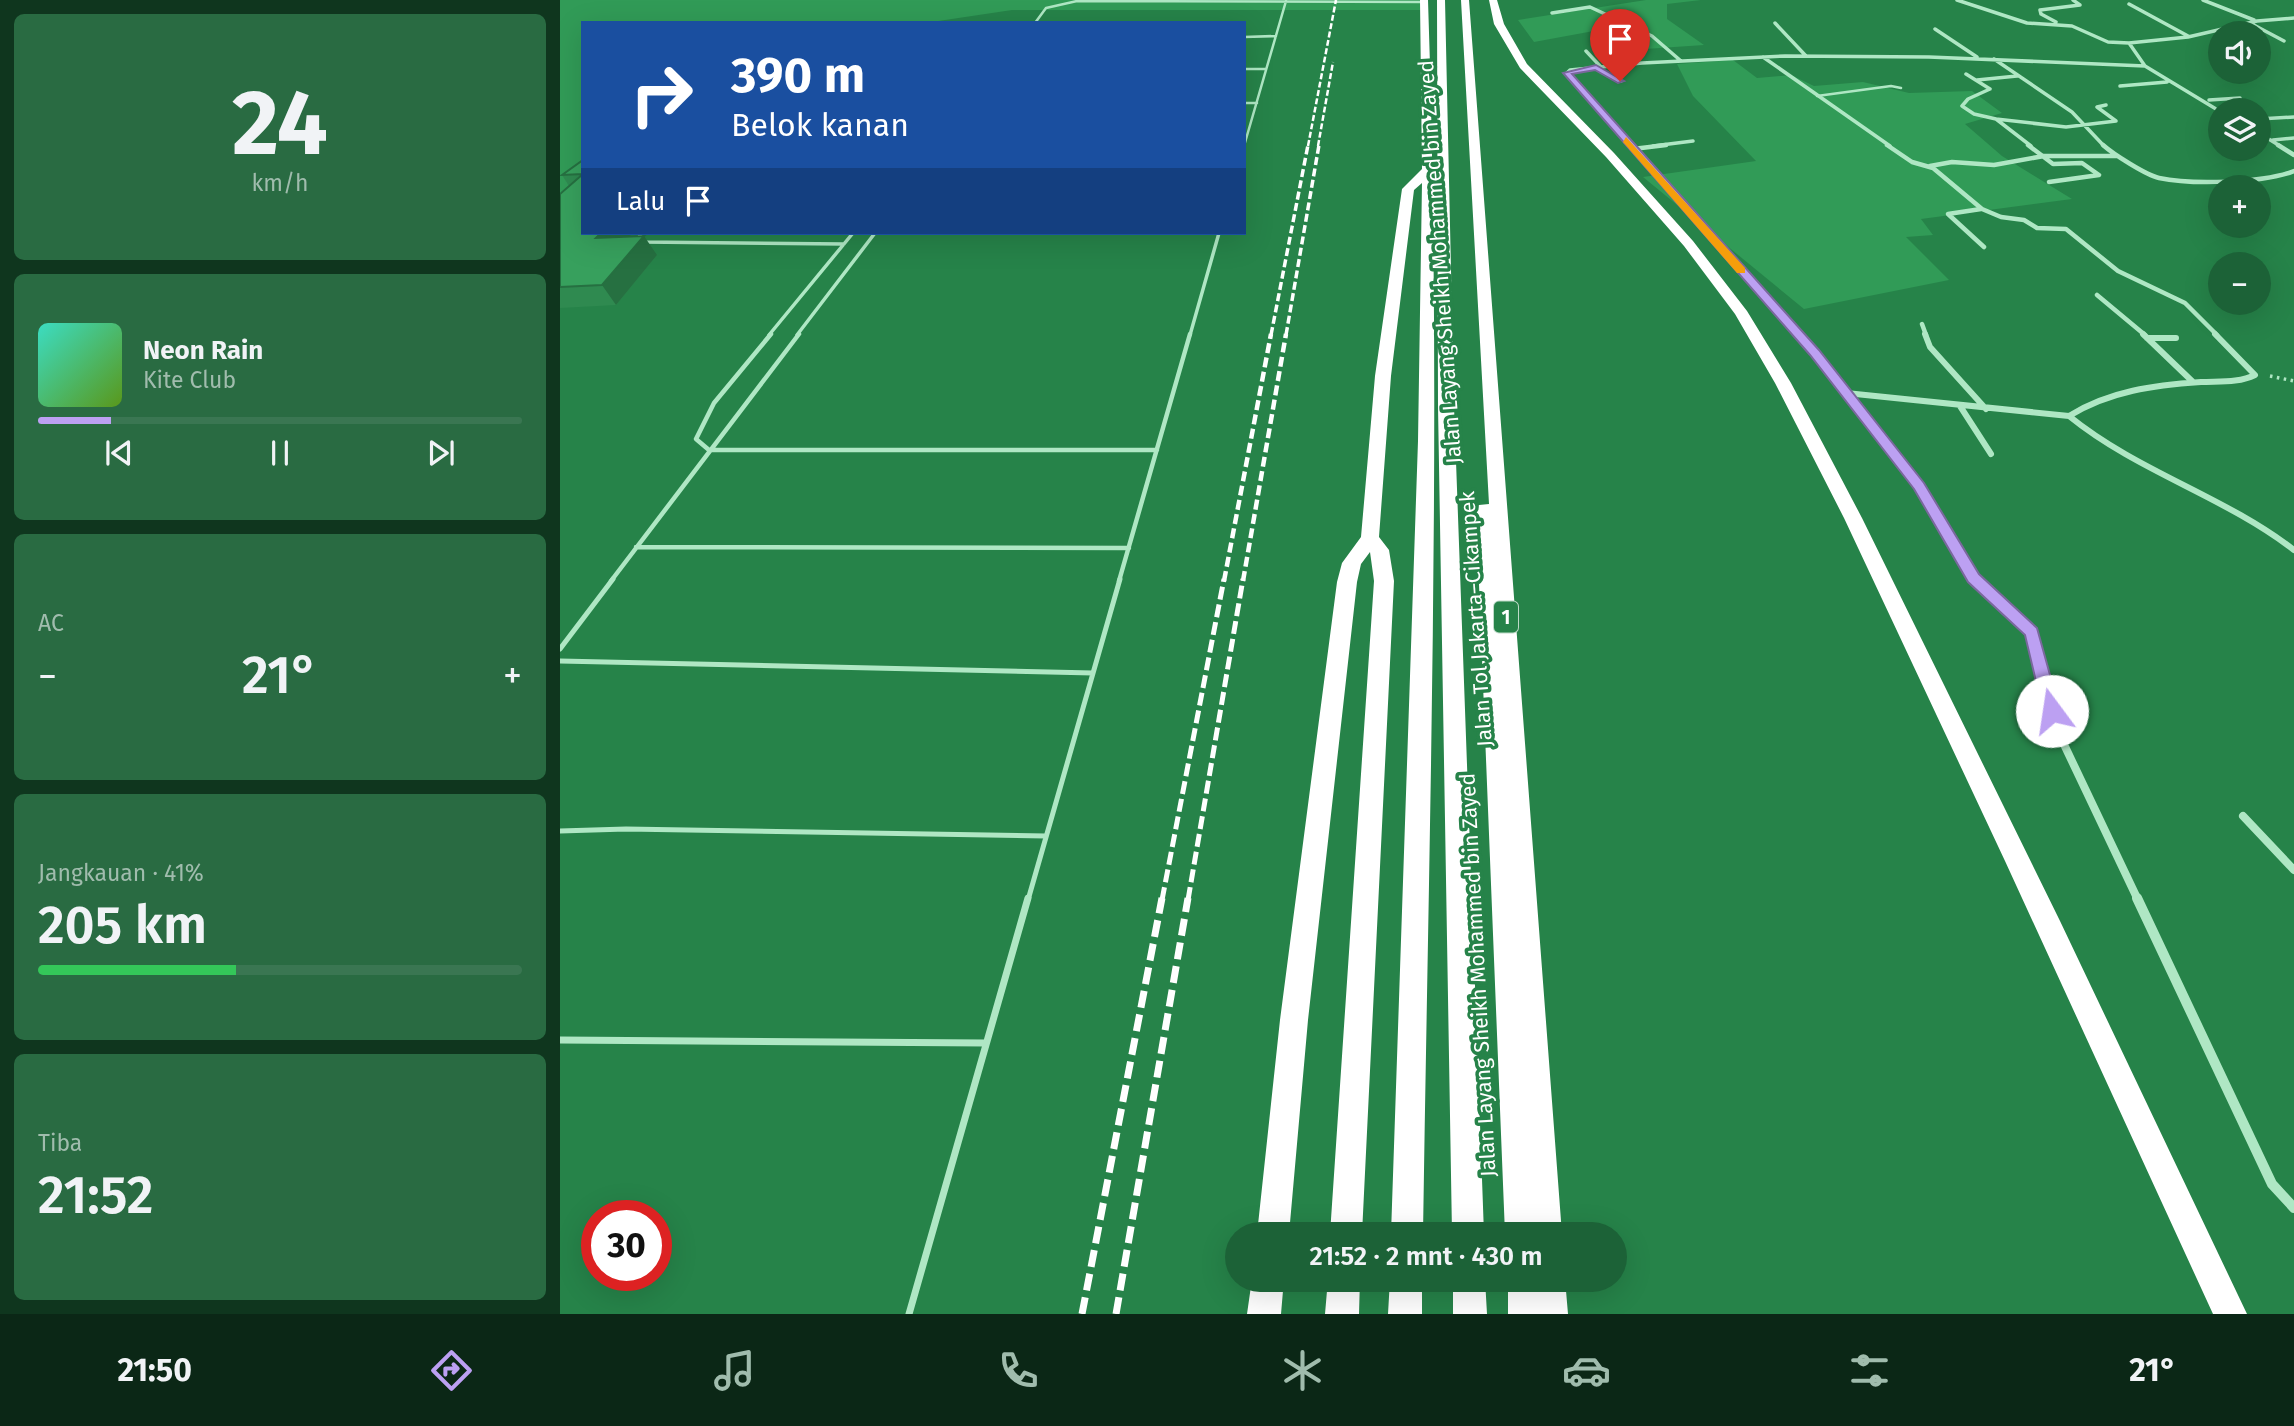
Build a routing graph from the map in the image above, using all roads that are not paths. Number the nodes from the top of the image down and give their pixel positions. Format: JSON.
{"nodes":[{"id":1,"x":1452,"y":0,"type":"edge"},
{"id":2,"x":1465,"y":0,"type":"edge"},
{"id":3,"x":1493,"y":0,"type":"edge"},
{"id":4,"x":1957,"y":0,"type":"edge"},
{"id":5,"x":2073,"y":0,"type":"edge"},
{"id":6,"x":2203,"y":0,"type":"edge"},
{"id":7,"x":1286,"y":1,"type":"edge"},
{"id":8,"x":1429,"y":1,"type":"edge"},
{"id":9,"x":2129,"y":4,"type":"dead end"},
{"id":10,"x":1552,"y":13,"type":"dead end"},
{"id":11,"x":2294,"y":18,"type":"edge"},
{"id":12,"x":1036,"y":21,"type":"edge"},
{"id":13,"x":2257,"y":21,"type":"joint"},
{"id":14,"x":1775,"y":23,"type":"dead end"},
{"id":15,"x":2060,"y":24,"type":"junction"},
{"id":16,"x":1935,"y":29,"type":"dead end"},
{"id":17,"x":2208,"y":32,"type":"edge"},
{"id":18,"x":2271,"y":34,"type":"edge"},
{"id":19,"x":1276,"y":36,"type":"junction"},
{"id":20,"x":1246,"y":37,"type":"edge"},
{"id":21,"x":2188,"y":37,"type":"junction"},
{"id":22,"x":2284,"y":41,"type":"dead end"},
{"id":23,"x":2129,"y":43,"type":"junction"},
{"id":24,"x":1586,"y":51,"type":"dead end"},
{"id":25,"x":1806,"y":56,"type":"junction"},
{"id":26,"x":1763,"y":57,"type":"junction"},
{"id":27,"x":1977,"y":57,"type":"junction"},
{"id":28,"x":1993,"y":58,"type":"junction"},
{"id":29,"x":1681,"y":61,"type":"junction"},
{"id":30,"x":2145,"y":66,"type":"junction"},
{"id":31,"x":1599,"y":67,"type":"junction"},
{"id":32,"x":1246,"y":69,"type":"edge"},
{"id":33,"x":1266,"y":69,"type":"junction"},
{"id":34,"x":1966,"y":74,"type":"dead end"},
{"id":35,"x":2018,"y":76,"type":"junction"},
{"id":36,"x":1976,"y":80,"type":"junction"},
{"id":37,"x":1620,"y":81,"type":"dead end"},
{"id":38,"x":2167,"y":82,"type":"junction"},
{"id":39,"x":2120,"y":86,"type":"dead end"},
{"id":40,"x":1901,"y":88,"type":"dead end"},
{"id":41,"x":1817,"y":96,"type":"junction"},
{"id":42,"x":2208,"y":100,"type":"edge"},
{"id":43,"x":1246,"y":103,"type":"edge"},
{"id":44,"x":1257,"y":103,"type":"junction"},
{"id":45,"x":2106,"y":105,"type":"dead end"},
{"id":46,"x":2294,"y":117,"type":"edge"},
{"id":47,"x":2271,"y":118,"type":"edge"},
{"id":48,"x":1996,"y":119,"type":"junction"},
{"id":49,"x":2084,"y":127,"type":"junction"},
{"id":50,"x":2294,"y":138,"type":"edge"},
{"id":51,"x":2272,"y":139,"type":"joint"},
{"id":52,"x":1246,"y":141,"type":"edge"},
{"id":53,"x":1693,"y":141,"type":"dead end"},
{"id":54,"x":1633,"y":149,"type":"junction"},
{"id":55,"x":2116,"y":155,"type":"junction"},
{"id":56,"x":2294,"y":155,"type":"edge"},
{"id":57,"x":2044,"y":156,"type":"junction"},
{"id":58,"x":1929,"y":167,"type":"junction"},
{"id":59,"x":1428,"y":170,"type":"junction"},
{"id":60,"x":2294,"y":171,"type":"edge"},
{"id":61,"x":2049,"y":181,"type":"dead end"},
{"id":62,"x":1982,"y":209,"type":"junction"},
{"id":63,"x":640,"y":235,"type":"edge"},
{"id":64,"x":851,"y":235,"type":"edge"},
{"id":65,"x":873,"y":235,"type":"edge"},
{"id":66,"x":1218,"y":235,"type":"edge"},
{"id":67,"x":844,"y":244,"type":"junction"},
{"id":68,"x":1984,"y":247,"type":"dead end"},
{"id":69,"x":2097,"y":295,"type":"dead end"},
{"id":70,"x":1922,"y":324,"type":"dead end"},
{"id":71,"x":2147,"y":338,"type":"junction"},
{"id":72,"x":2176,"y":338,"type":"dead end"},
{"id":73,"x":2193,"y":382,"type":"junction"},
{"id":74,"x":1846,"y":394,"type":"junction"},
{"id":75,"x":1960,"y":406,"type":"junction"},
{"id":76,"x":1986,"y":409,"type":"junction"},
{"id":77,"x":2069,"y":416,"type":"junction"},
{"id":78,"x":709,"y":450,"type":"junction"},
{"id":79,"x":1157,"y":450,"type":"junction"},
{"id":80,"x":1991,"y":454,"type":"dead end"},
{"id":81,"x":1370,"y":538,"type":"junction"},
{"id":82,"x":636,"y":547,"type":"junction"},
{"id":83,"x":1129,"y":548,"type":"junction"},
{"id":84,"x":2294,"y":550,"type":"edge"},
{"id":85,"x":560,"y":649,"type":"edge"},
{"id":86,"x":560,"y":661,"type":"edge"},
{"id":87,"x":1093,"y":673,"type":"junction"},
{"id":88,"x":2244,"y":817,"type":"dead end"},
{"id":89,"x":560,"y":831,"type":"edge"},
{"id":90,"x":1046,"y":836,"type":"junction"},
{"id":91,"x":2294,"y":870,"type":"edge"},
{"id":92,"x":560,"y":1040,"type":"edge"},
{"id":93,"x":986,"y":1043,"type":"junction"},
{"id":94,"x":2294,"y":1208,"type":"edge"},
{"id":95,"x":1274,"y":1222,"type":"edge"},
{"id":96,"x":1347,"y":1222,"type":"edge"},
{"id":97,"x":1407,"y":1222,"type":"edge"},
{"id":98,"x":1468,"y":1222,"type":"edge"},
{"id":99,"x":1520,"y":1222,"type":"edge"},
{"id":100,"x":1545,"y":1222,"type":"edge"},
{"id":101,"x":1267,"y":1292,"type":"edge"},
{"id":102,"x":1343,"y":1292,"type":"edge"},
{"id":103,"x":1406,"y":1292,"type":"edge"},
{"id":104,"x":1469,"y":1292,"type":"edge"},
{"id":105,"x":1524,"y":1292,"type":"edge"},
{"id":106,"x":1550,"y":1292,"type":"edge"},
{"id":107,"x":909,"y":1314,"type":"edge"},
{"id":108,"x":1264,"y":1314,"type":"edge"},
{"id":109,"x":1342,"y":1314,"type":"edge"},
{"id":110,"x":1405,"y":1314,"type":"edge"},
{"id":111,"x":1470,"y":1314,"type":"edge"},
{"id":112,"x":1525,"y":1314,"type":"edge"},
{"id":113,"x":1551,"y":1314,"type":"edge"},
{"id":114,"x":2230,"y":1314,"type":"edge"}],
"edges":[{"from":1,"to":99,"type":"highway","name":"Jalan Layang Sheikh Mohammed bin Zayed","number":"1"},
{"from":2,"to":100,"type":"highway","name":"Jalan Tol Jakarta–Cikampek","number":"1"},
{"from":3,"to":114,"type":"highway"},
{"from":4,"to":15,"type":"street"},
{"from":5,"to":15,"type":"street"},
{"from":6,"to":13,"type":"street"},
{"from":7,"to":8,"type":"lane"},
{"from":7,"to":12,"type":"lane"},
{"from":7,"to":19,"type":"lane"},
{"from":8,"to":59,"type":"highway","name":"Jalan Tol Jakarta–Cikampek"},
{"from":8,"to":98,"type":"highway","name":"Jalan Layang Sheikh Mohammed bin Zayed"},
{"from":9,"to":21,"type":"street"},
{"from":10,"to":29,"type":"street"},
{"from":11,"to":13,"type":"street"},
{"from":14,"to":25,"type":"street"},
{"from":15,"to":23,"type":"street"},
{"from":16,"to":27,"type":"street"},
{"from":17,"to":21,"type":"street"},
{"from":18,"to":22,"type":"street"},
{"from":19,"to":20,"type":"lane"},
{"from":19,"to":33,"type":"lane"},
{"from":21,"to":23,"type":"street"},
{"from":23,"to":30,"type":"street"},
{"from":24,"to":31,"type":"street"},
{"from":25,"to":26,"type":"street"},
{"from":25,"to":27,"type":"street"},
{"from":26,"to":29,"type":"street"},
{"from":26,"to":41,"type":"street"},
{"from":27,"to":28,"type":"street"},
{"from":28,"to":30,"type":"street"},
{"from":28,"to":35,"type":"street"},
{"from":29,"to":31,"type":"street"},
{"from":30,"to":38,"type":"street"},
{"from":31,"to":37,"type":"street"},
{"from":31,"to":54,"type":"street"},
{"from":32,"to":33,"type":"lane"},
{"from":33,"to":44,"type":"lane"},
{"from":34,"to":36,"type":"street"},
{"from":35,"to":36,"type":"street"},
{"from":35,"to":49,"type":"street"},
{"from":36,"to":48,"type":"street"},
{"from":38,"to":39,"type":"street"},
{"from":38,"to":42,"type":"street"},
{"from":40,"to":41,"type":"lane"},
{"from":41,"to":58,"type":"street"},
{"from":43,"to":44,"type":"lane"},
{"from":44,"to":52,"type":"lane"},
{"from":45,"to":49,"type":"street"},
{"from":46,"to":47,"type":"street"},
{"from":48,"to":49,"type":"street"},
{"from":48,"to":57,"type":"street"},
{"from":49,"to":55,"type":"street"},
{"from":50,"to":51,"type":"street"},
{"from":51,"to":56,"type":"street"},
{"from":53,"to":54,"type":"street"},
{"from":54,"to":74,"type":"street"},
{"from":55,"to":57,"type":"street"},
{"from":55,"to":60,"type":"street"},
{"from":57,"to":58,"type":"street"},
{"from":57,"to":61,"type":"street"},
{"from":58,"to":62,"type":"street"},
{"from":59,"to":81,"type":"highway"},
{"from":59,"to":97,"type":"highway","name":"Jalan Tol Jakarta–Cikampek"},
{"from":62,"to":68,"type":"street"},
{"from":62,"to":73,"type":"street"},
{"from":63,"to":67,"type":"lane"},
{"from":64,"to":67,"type":"lane"},
{"from":65,"to":78,"type":"lane"},
{"from":66,"to":79,"type":"lane"},
{"from":67,"to":78,"type":"lane"},
{"from":69,"to":71,"type":"street"},
{"from":70,"to":76,"type":"street"},
{"from":71,"to":72,"type":"street"},
{"from":71,"to":73,"type":"street"},
{"from":73,"to":77,"type":"street"},
{"from":74,"to":75,"type":"street"},
{"from":74,"to":94,"type":"street"},
{"from":75,"to":76,"type":"street"},
{"from":75,"to":80,"type":"street"},
{"from":76,"to":77,"type":"street"},
{"from":77,"to":84,"type":"street"},
{"from":78,"to":79,"type":"lane"},
{"from":78,"to":82,"type":"lane"},
{"from":79,"to":83,"type":"lane"},
{"from":81,"to":95,"type":"highway"},
{"from":81,"to":96,"type":"highway"},
{"from":82,"to":83,"type":"lane"},
{"from":82,"to":85,"type":"lane"},
{"from":83,"to":87,"type":"lane"},
{"from":86,"to":87,"type":"lane"},
{"from":87,"to":90,"type":"lane"},
{"from":88,"to":91,"type":"street"},
{"from":89,"to":90,"type":"lane"},
{"from":90,"to":93,"type":"lane"},
{"from":92,"to":93,"type":"lane"},
{"from":93,"to":107,"type":"lane"},
{"from":101,"to":108,"type":"highway"},
{"from":102,"to":109,"type":"highway"},
{"from":103,"to":110,"type":"highway"},
{"from":104,"to":111,"type":"highway"},
{"from":105,"to":112,"type":"highway"},
{"from":106,"to":113,"type":"highway"}]}
